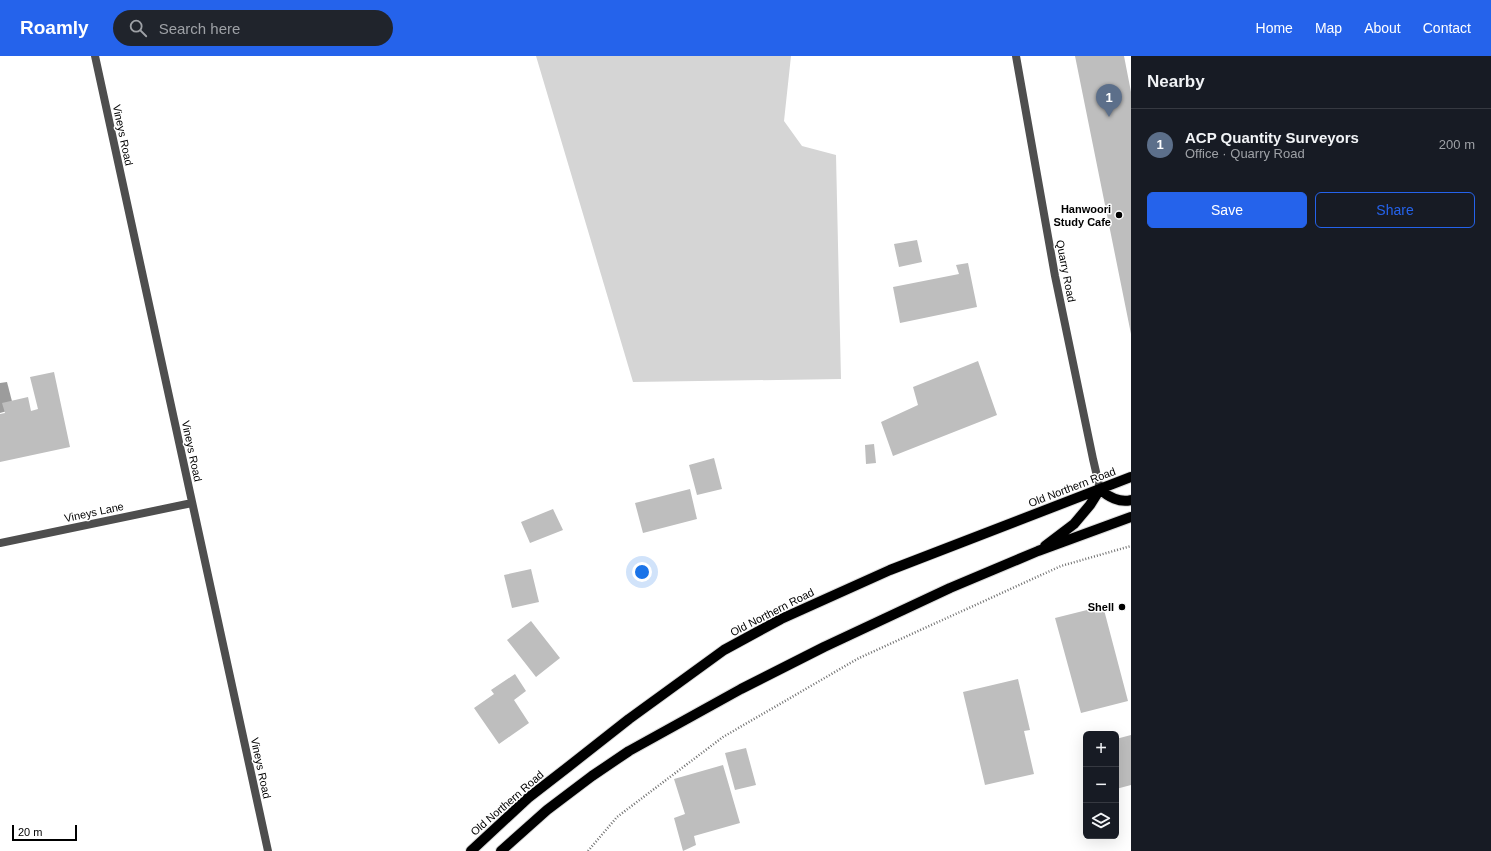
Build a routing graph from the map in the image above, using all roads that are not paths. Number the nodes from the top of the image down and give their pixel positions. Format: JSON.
{"nodes":[{"id":1,"x":95,"y":56,"type":"edge"},
{"id":2,"x":1016,"y":56,"type":"edge"},
{"id":3,"x":1131,"y":477,"type":"edge"},
{"id":4,"x":1100,"y":489,"type":"junction"},
{"id":5,"x":1131,"y":500,"type":"edge"},
{"id":6,"x":192,"y":503,"type":"junction"},
{"id":7,"x":1131,"y":517,"type":"edge"},
{"id":8,"x":0,"y":543,"type":"edge"},
{"id":9,"x":1038,"y":551,"type":"junction"},
{"id":10,"x":268,"y":851,"type":"edge"},
{"id":11,"x":471,"y":851,"type":"edge"},
{"id":12,"x":501,"y":851,"type":"edge"}],
"edges":[{"from":1,"to":6,"type":"street","name":"Vineys Road"},
{"from":2,"to":4,"type":"street","name":"Quarry Road"},
{"from":3,"to":4,"type":"main road","name":"Old Northern Road"},
{"from":4,"to":5,"type":"main road"},
{"from":4,"to":9,"type":"main road"},
{"from":4,"to":11,"type":"main road","name":"Old Northern Road"},
{"from":6,"to":8,"type":"street","name":"Vineys Lane"},
{"from":6,"to":10,"type":"street","name":"Vineys Road"},
{"from":7,"to":9,"type":"main road"},
{"from":9,"to":12,"type":"main road"}]}
